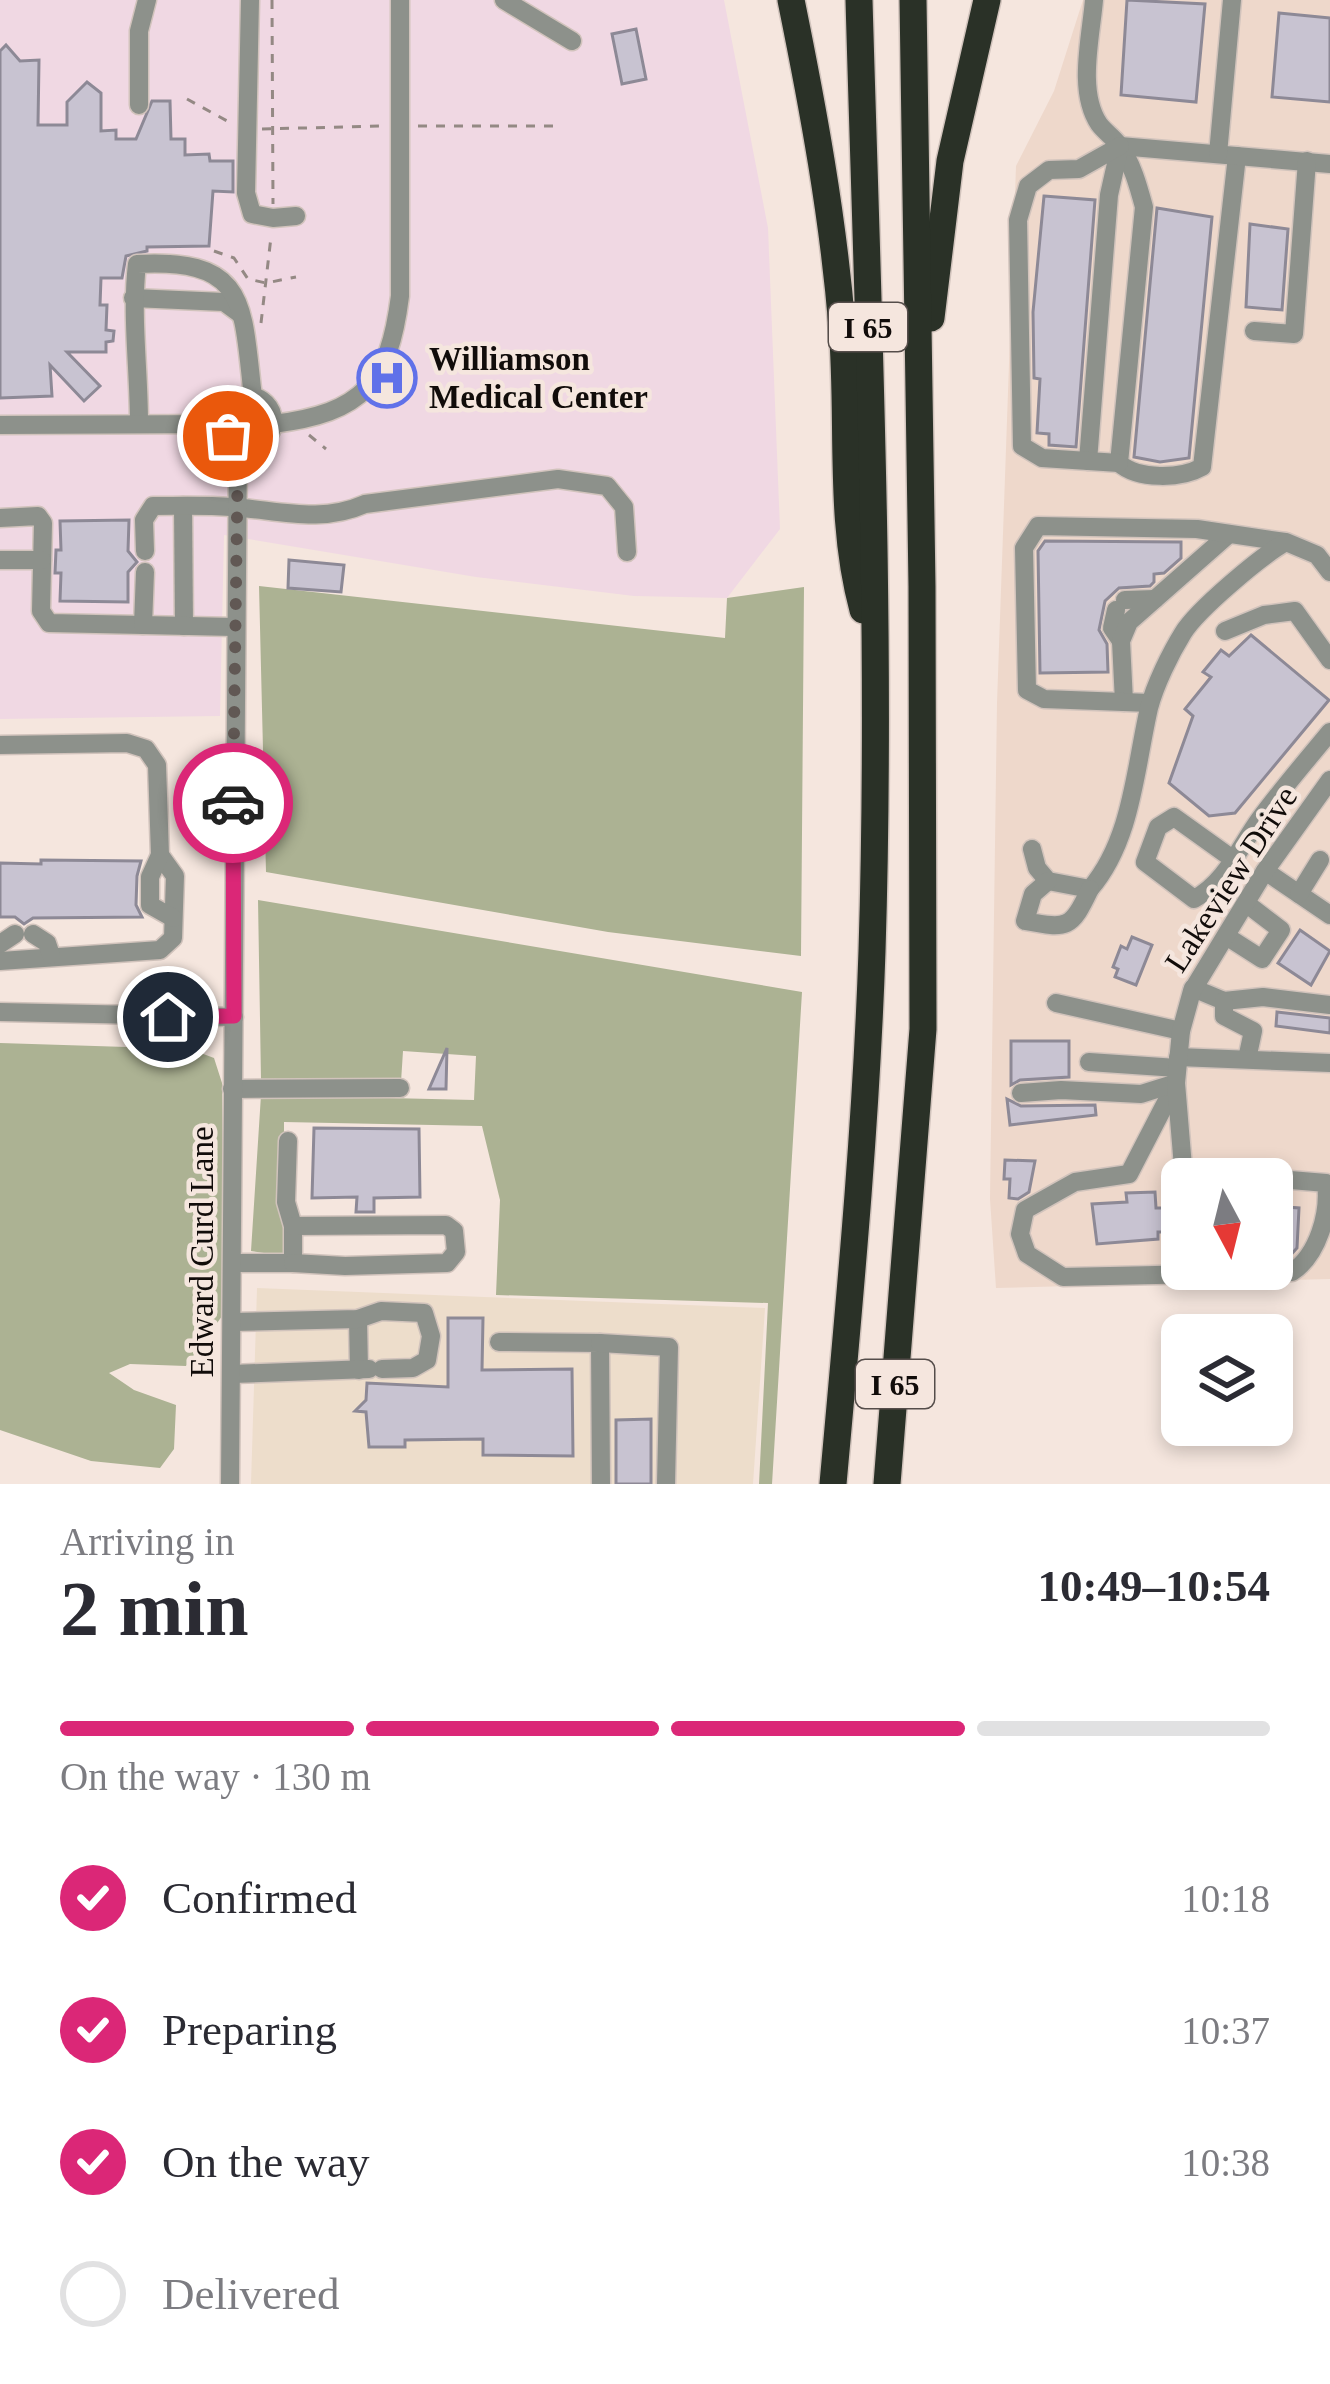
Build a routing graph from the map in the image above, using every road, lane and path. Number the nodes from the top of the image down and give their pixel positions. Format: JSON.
{"nodes":[{"id":1,"x":147,"y":0,"type":"edge"},
{"id":2,"x":250,"y":0,"type":"edge"},
{"id":3,"x":272,"y":0,"type":"edge"},
{"id":4,"x":400,"y":0,"type":"edge"},
{"id":5,"x":504,"y":0,"type":"edge"},
{"id":6,"x":791,"y":0,"type":"edge"},
{"id":7,"x":859,"y":0,"type":"edge"},
{"id":8,"x":913,"y":0,"type":"edge"},
{"id":9,"x":987,"y":0,"type":"edge"},
{"id":10,"x":1094,"y":0,"type":"edge"},
{"id":11,"x":1232,"y":0,"type":"edge"},
{"id":12,"x":572,"y":40,"type":"dead end"},
{"id":13,"x":187,"y":99,"type":"dead end"},
{"id":14,"x":139,"y":105,"type":"dead end"},
{"id":15,"x":400,"y":126,"type":"junction"},
{"id":16,"x":554,"y":126,"type":"dead end"},
{"id":17,"x":272,"y":128,"type":"junction"},
{"id":18,"x":248,"y":129,"type":"junction"},
{"id":19,"x":1120,"y":146,"type":"junction"},
{"id":20,"x":1227,"y":155,"type":"junction"},
{"id":21,"x":1306,"y":161,"type":"junction"},
{"id":22,"x":1330,"y":164,"type":"edge"},
{"id":23,"x":296,"y":215,"type":"dead end"},
{"id":24,"x":273,"y":218,"type":"junction"},
{"id":25,"x":214,"y":250,"type":"dead end"},
{"id":26,"x":296,"y":277,"type":"dead end"},
{"id":27,"x":266,"y":283,"type":"junction"},
{"id":28,"x":134,"y":298,"type":"junction"},
{"id":29,"x":244,"y":317,"type":"junction"},
{"id":30,"x":1254,"y":331,"type":"dead end"},
{"id":31,"x":259,"y":341,"type":"dead end"},
{"id":32,"x":254,"y":397,"type":"junction"},
{"id":33,"x":139,"y":423,"type":"junction"},
{"id":34,"x":283,"y":423,"type":"junction"},
{"id":35,"x":224,"y":424,"type":"junction"},
{"id":36,"x":0,"y":425,"type":"edge"},
{"id":37,"x":238,"y":444,"type":"junction"},
{"id":38,"x":326,"y":449,"type":"dead end"},
{"id":39,"x":1088,"y":461,"type":"junction"},
{"id":40,"x":1119,"y":464,"type":"junction"},
{"id":41,"x":183,"y":506,"type":"junction"},
{"id":42,"x":235,"y":507,"type":"junction"},
{"id":43,"x":0,"y":518,"type":"edge"},
{"id":44,"x":1229,"y":534,"type":"junction"},
{"id":45,"x":1286,"y":542,"type":"junction"},
{"id":46,"x":145,"y":551,"type":"dead end"},
{"id":47,"x":627,"y":552,"type":"dead end"},
{"id":48,"x":0,"y":560,"type":"edge"},
{"id":49,"x":43,"y":560,"type":"junction"},
{"id":50,"x":145,"y":572,"type":"dead end"},
{"id":51,"x":1330,"y":572,"type":"edge"},
{"id":52,"x":922,"y":586,"type":"junction"},
{"id":53,"x":1155,"y":599,"type":"junction"},
{"id":54,"x":143,"y":626,"type":"junction"},
{"id":55,"x":184,"y":626,"type":"junction"},
{"id":56,"x":234,"y":627,"type":"junction"},
{"id":57,"x":1225,"y":631,"type":"dead end"},
{"id":58,"x":1121,"y":641,"type":"junction"},
{"id":59,"x":875,"y":655,"type":"junction"},
{"id":60,"x":1330,"y":660,"type":"edge"},
{"id":61,"x":1124,"y":702,"type":"junction"},
{"id":62,"x":1150,"y":703,"type":"junction"},
{"id":63,"x":1330,"y":732,"type":"edge"},
{"id":64,"x":0,"y":745,"type":"edge"},
{"id":65,"x":1330,"y":780,"type":"edge"},
{"id":66,"x":1267,"y":810,"type":"junction"},
{"id":67,"x":1294,"y":831,"type":"junction"},
{"id":68,"x":1032,"y":848,"type":"dead end"},
{"id":69,"x":1234,"y":860,"type":"junction"},
{"id":70,"x":1320,"y":860,"type":"dead end"},
{"id":71,"x":1265,"y":872,"type":"junction"},
{"id":72,"x":1048,"y":881,"type":"junction"},
{"id":73,"x":1090,"y":889,"type":"junction"},
{"id":74,"x":1298,"y":893,"type":"junction"},
{"id":75,"x":1247,"y":904,"type":"junction"},
{"id":76,"x":1330,"y":915,"type":"edge"},
{"id":77,"x":1226,"y":936,"type":"junction"},
{"id":78,"x":16,"y":937,"type":"edge"},
{"id":79,"x":51,"y":956,"type":"junction"},
{"id":80,"x":0,"y":961,"type":"edge"},
{"id":81,"x":1193,"y":988,"type":"junction"},
{"id":82,"x":1224,"y":1001,"type":"junction"},
{"id":83,"x":1056,"y":1003,"type":"dead end"},
{"id":84,"x":1330,"y":1005,"type":"edge"},
{"id":85,"x":0,"y":1012,"type":"edge"},
{"id":86,"x":234,"y":1016,"type":"junction"},
{"id":87,"x":1181,"y":1030,"type":"junction"},
{"id":88,"x":1247,"y":1059,"type":"junction"},
{"id":89,"x":1089,"y":1062,"type":"dead end"},
{"id":90,"x":1330,"y":1063,"type":"edge"},
{"id":91,"x":1177,"y":1069,"type":"junction"},
{"id":92,"x":400,"y":1088,"type":"dead end"},
{"id":93,"x":232,"y":1089,"type":"junction"},
{"id":94,"x":1021,"y":1093,"type":"dead end"},
{"id":95,"x":288,"y":1141,"type":"dead end"},
{"id":96,"x":1183,"y":1158,"type":"edge"},
{"id":97,"x":1293,"y":1178,"type":"edge"},
{"id":98,"x":293,"y":1226,"type":"junction"},
{"id":99,"x":233,"y":1263,"type":"junction"},
{"id":100,"x":293,"y":1263,"type":"junction"},
{"id":101,"x":1293,"y":1271,"type":"edge"},
{"id":102,"x":1161,"y":1275,"type":"edge"},
{"id":103,"x":358,"y":1319,"type":"junction"},
{"id":104,"x":232,"y":1322,"type":"junction"},
{"id":105,"x":499,"y":1342,"type":"dead end"},
{"id":106,"x":600,"y":1343,"type":"junction"},
{"id":107,"x":370,"y":1369,"type":"junction"},
{"id":108,"x":232,"y":1375,"type":"junction"},
{"id":109,"x":230,"y":1484,"type":"edge"},
{"id":110,"x":602,"y":1484,"type":"edge"},
{"id":111,"x":666,"y":1484,"type":"edge"},
{"id":112,"x":832,"y":1484,"type":"edge"},
{"id":113,"x":887,"y":1484,"type":"edge"}],
"edges":[{"from":1,"to":14,"type":"street"},
{"from":2,"to":18,"type":"street"},
{"from":3,"to":17,"type":"path"},
{"from":4,"to":15,"type":"street"},
{"from":5,"to":12,"type":"street"},
{"from":6,"to":59,"type":"highway"},
{"from":7,"to":59,"type":"highway","number":"I 65"},
{"from":8,"to":52,"type":"highway","number":"I 65"},
{"from":9,"to":52,"type":"highway"},
{"from":10,"to":19,"type":"street"},
{"from":11,"to":20,"type":"street"},
{"from":13,"to":18,"type":"path"},
{"from":15,"to":16,"type":"path"},
{"from":15,"to":17,"type":"path"},
{"from":15,"to":34,"type":"street"},
{"from":17,"to":18,"type":"path"},
{"from":17,"to":24,"type":"path"},
{"from":18,"to":24,"type":"street"},
{"from":19,"to":20,"type":"street"},
{"from":19,"to":39,"type":"street"},
{"from":19,"to":39,"type":"street"},
{"from":19,"to":40,"type":"street"},
{"from":20,"to":21,"type":"street"},
{"from":20,"to":40,"type":"street"},
{"from":21,"to":22,"type":"street"},
{"from":21,"to":30,"type":"street"},
{"from":23,"to":24,"type":"street"},
{"from":24,"to":27,"type":"path"},
{"from":25,"to":27,"type":"path"},
{"from":26,"to":27,"type":"path"},
{"from":27,"to":31,"type":"path"},
{"from":28,"to":29,"type":"street"},
{"from":28,"to":29,"type":"street"},
{"from":28,"to":33,"type":"street"},
{"from":29,"to":32,"type":"street"},
{"from":32,"to":34,"type":"street"},
{"from":32,"to":35,"type":"street"},
{"from":33,"to":35,"type":"street"},
{"from":33,"to":36,"type":"street"},
{"from":34,"to":37,"type":"street"},
{"from":34,"to":38,"type":"path"},
{"from":35,"to":37,"type":"street"},
{"from":37,"to":42,"type":"street","name":"Edward Curd Lane"},
{"from":39,"to":40,"type":"street"},
{"from":41,"to":42,"type":"street"},
{"from":41,"to":46,"type":"street"},
{"from":41,"to":55,"type":"street"},
{"from":42,"to":47,"type":"street"},
{"from":42,"to":56,"type":"street","name":"Edward Curd Lane"},
{"from":43,"to":49,"type":"street"},
{"from":44,"to":45,"type":"street"},
{"from":44,"to":53,"type":"street"},
{"from":44,"to":61,"type":"street"},
{"from":45,"to":51,"type":"street"},
{"from":45,"to":62,"type":"street"},
{"from":48,"to":49,"type":"street"},
{"from":49,"to":54,"type":"street"},
{"from":50,"to":54,"type":"street"},
{"from":52,"to":113,"type":"highway","number":"I 65"},
{"from":53,"to":58,"type":"street"},
{"from":53,"to":58,"type":"street"},
{"from":54,"to":55,"type":"street"},
{"from":55,"to":56,"type":"street"},
{"from":56,"to":86,"type":"street","name":"Edward Curd Lane"},
{"from":57,"to":60,"type":"street"},
{"from":58,"to":61,"type":"street"},
{"from":59,"to":112,"type":"highway","number":"I 65"},
{"from":61,"to":62,"type":"street"},
{"from":62,"to":73,"type":"street"},
{"from":63,"to":66,"type":"street"},
{"from":64,"to":79,"type":"street"},
{"from":65,"to":67,"type":"street","name":"Lakeview Drive"},
{"from":66,"to":67,"type":"street"},
{"from":66,"to":69,"type":"street"},
{"from":67,"to":71,"type":"street","name":"Lakeview Drive"},
{"from":68,"to":72,"type":"street"},
{"from":69,"to":69,"type":"street"},
{"from":70,"to":74,"type":"street"},
{"from":71,"to":74,"type":"street"},
{"from":71,"to":75,"type":"street","name":"Lakeview Drive"},
{"from":72,"to":73,"type":"street"},
{"from":72,"to":73,"type":"street"},
{"from":74,"to":76,"type":"street"},
{"from":75,"to":77,"type":"street","name":"Lakeview Drive"},
{"from":75,"to":77,"type":"street"},
{"from":77,"to":81,"type":"street","name":"Lakeview Drive"},
{"from":78,"to":79,"type":"street"},
{"from":79,"to":80,"type":"street"},
{"from":81,"to":82,"type":"street"},
{"from":81,"to":87,"type":"street","name":"Lakeview Drive"},
{"from":82,"to":84,"type":"street"},
{"from":82,"to":88,"type":"street"},
{"from":83,"to":87,"type":"street"},
{"from":85,"to":86,"type":"street"},
{"from":86,"to":93,"type":"street","name":"Edward Curd Lane"},
{"from":87,"to":91,"type":"street","name":"Lakeview Drive"},
{"from":88,"to":90,"type":"street"},
{"from":88,"to":91,"type":"street"},
{"from":89,"to":91,"type":"street"},
{"from":91,"to":94,"type":"street"},
{"from":91,"to":96,"type":"street"},
{"from":91,"to":102,"type":"street"},
{"from":92,"to":93,"type":"street"},
{"from":93,"to":99,"type":"street","name":"Edward Curd Lane"},
{"from":95,"to":98,"type":"street"},
{"from":97,"to":101,"type":"street"},
{"from":98,"to":100,"type":"street"},
{"from":98,"to":100,"type":"street"},
{"from":99,"to":100,"type":"street"},
{"from":99,"to":104,"type":"street","name":"Edward Curd Lane"},
{"from":103,"to":104,"type":"street"},
{"from":103,"to":107,"type":"street"},
{"from":103,"to":107,"type":"street"},
{"from":104,"to":108,"type":"street","name":"Edward Curd Lane"},
{"from":105,"to":106,"type":"street"},
{"from":106,"to":110,"type":"street"},
{"from":106,"to":111,"type":"street"},
{"from":107,"to":108,"type":"street"},
{"from":108,"to":109,"type":"street","name":"Edward Curd Lane"}]}
